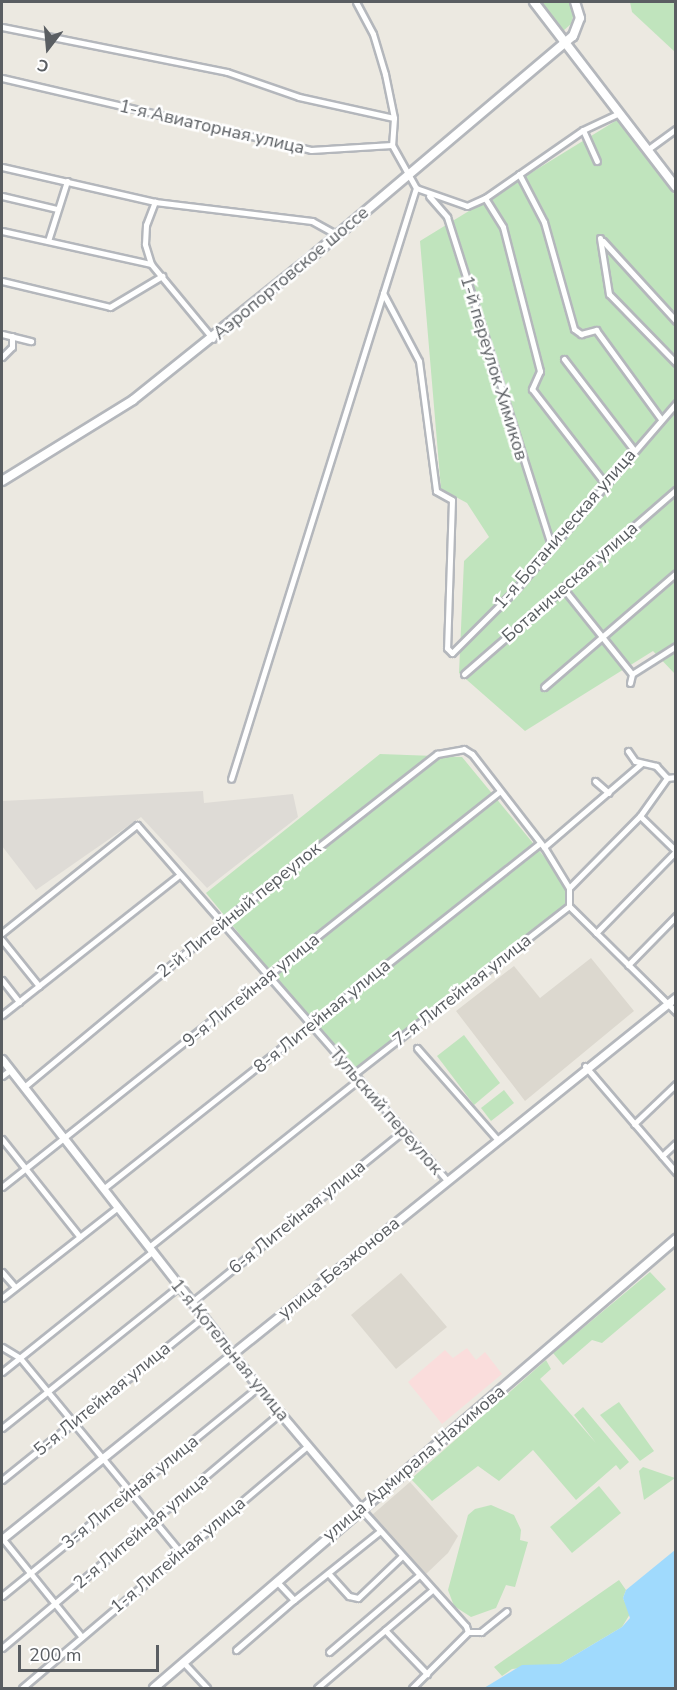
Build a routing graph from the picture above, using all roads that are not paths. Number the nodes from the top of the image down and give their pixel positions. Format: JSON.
{"nodes":[{"id":1,"x":356,"y":2,"type":"edge"},
{"id":2,"x":526,"y":2,"type":"edge"},
{"id":3,"x":534,"y":2,"type":"edge"},
{"id":4,"x":575,"y":2,"type":"edge"},
{"id":5,"x":540,"y":10,"type":"junction"},
{"id":6,"x":2,"y":27,"type":"edge"},
{"id":7,"x":565,"y":43,"type":"junction"},
{"id":8,"x":2,"y":78,"type":"edge"},
{"id":9,"x":619,"y":113,"type":"junction"},
{"id":10,"x":394,"y":118,"type":"junction"},
{"id":11,"x":675,"y":129,"type":"edge"},
{"id":12,"x":583,"y":130,"type":"junction"},
{"id":13,"x":392,"y":145,"type":"junction"},
{"id":14,"x":647,"y":150,"type":"junction"},
{"id":15,"x":597,"y":160,"type":"dead end"},
{"id":16,"x":2,"y":167,"type":"edge"},
{"id":17,"x":409,"y":172,"type":"junction"},
{"id":18,"x":519,"y":174,"type":"junction"},
{"id":19,"x":67,"y":181,"type":"junction"},
{"id":20,"x":675,"y":187,"type":"edge"},
{"id":21,"x":416,"y":189,"type":"junction"},
{"id":22,"x":2,"y":196,"type":"edge"},
{"id":23,"x":429,"y":196,"type":"junction"},
{"id":24,"x":485,"y":198,"type":"junction"},
{"id":25,"x":156,"y":202,"type":"junction"},
{"id":26,"x":57,"y":209,"type":"junction"},
{"id":27,"x":2,"y":231,"type":"edge"},
{"id":28,"x":337,"y":235,"type":"junction"},
{"id":29,"x":48,"y":241,"type":"junction"},
{"id":30,"x":152,"y":264,"type":"junction"},
{"id":31,"x":162,"y":276,"type":"junction"},
{"id":32,"x":2,"y":280,"type":"edge"},
{"id":33,"x":383,"y":293,"type":"junction"},
{"id":34,"x":675,"y":321,"type":"edge"},
{"id":35,"x":2,"y":334,"type":"edge"},
{"id":36,"x":12,"y":336,"type":"junction"},
{"id":37,"x":213,"y":339,"type":"junction"},
{"id":38,"x":31,"y":341,"type":"dead end"},
{"id":39,"x":2,"y":357,"type":"edge"},
{"id":40,"x":564,"y":359,"type":"dead end"},
{"id":41,"x":675,"y":363,"type":"edge"},
{"id":42,"x":675,"y":404,"type":"edge"},
{"id":43,"x":662,"y":419,"type":"junction"},
{"id":44,"x":633,"y":449,"type":"junction"},
{"id":45,"x":2,"y":481,"type":"edge"},
{"id":46,"x":604,"y":482,"type":"junction"},
{"id":47,"x":675,"y":490,"type":"edge"},
{"id":48,"x":551,"y":545,"type":"junction"},
{"id":49,"x":675,"y":573,"type":"edge"},
{"id":50,"x":563,"y":588,"type":"junction"},
{"id":51,"x":602,"y":636,"type":"junction"},
{"id":52,"x":675,"y":646,"type":"edge"},
{"id":53,"x":464,"y":674,"type":"dead end"},
{"id":54,"x":632,"y":674,"type":"junction"},
{"id":55,"x":630,"y":683,"type":"dead end"},
{"id":56,"x":544,"y":687,"type":"dead end"},
{"id":57,"x":628,"y":751,"type":"dead end"},
{"id":58,"x":641,"y":764,"type":"junction"},
{"id":59,"x":667,"y":777,"type":"junction"},
{"id":60,"x":675,"y":777,"type":"edge"},
{"id":61,"x":231,"y":779,"type":"dead end"},
{"id":62,"x":595,"y":781,"type":"dead end"},
{"id":63,"x":499,"y":792,"type":"junction"},
{"id":64,"x":609,"y":793,"type":"junction"},
{"id":65,"x":640,"y":816,"type":"junction"},
{"id":66,"x":542,"y":845,"type":"junction"},
{"id":67,"x":675,"y":851,"type":"edge"},
{"id":68,"x":179,"y":875,"type":"junction"},
{"id":69,"x":569,"y":888,"type":"junction"},
{"id":70,"x":569,"y":906,"type":"junction"},
{"id":71,"x":675,"y":916,"type":"edge"},
{"id":72,"x":220,"y":924,"type":"junction"},
{"id":73,"x":2,"y":933,"type":"edge"},
{"id":74,"x":596,"y":933,"type":"junction"},
{"id":75,"x":2,"y":939,"type":"edge"},
{"id":76,"x":628,"y":965,"type":"junction"},
{"id":77,"x":268,"y":975,"type":"junction"},
{"id":78,"x":2,"y":980,"type":"edge"},
{"id":79,"x":39,"y":986,"type":"junction"},
{"id":80,"x":675,"y":997,"type":"edge"},
{"id":81,"x":19,"y":1002,"type":"junction"},
{"id":82,"x":668,"y":1004,"type":"junction"},
{"id":83,"x":675,"y":1012,"type":"edge"},
{"id":84,"x":2,"y":1015,"type":"edge"},
{"id":85,"x":312,"y":1025,"type":"junction"},
{"id":86,"x":417,"y":1048,"type":"dead end"},
{"id":87,"x":2,"y":1059,"type":"edge"},
{"id":88,"x":585,"y":1066,"type":"junction"},
{"id":89,"x":10,"y":1070,"type":"junction"},
{"id":90,"x":354,"y":1074,"type":"junction"},
{"id":91,"x":2,"y":1076,"type":"edge"},
{"id":92,"x":358,"y":1080,"type":"junction"},
{"id":93,"x":675,"y":1084,"type":"edge"},
{"id":94,"x":24,"y":1088,"type":"junction"},
{"id":95,"x":634,"y":1124,"type":"junction"},
{"id":96,"x":403,"y":1131,"type":"junction"},
{"id":97,"x":2,"y":1139,"type":"edge"},
{"id":98,"x":497,"y":1139,"type":"junction"},
{"id":99,"x":65,"y":1140,"type":"junction"},
{"id":100,"x":675,"y":1143,"type":"edge"},
{"id":101,"x":662,"y":1156,"type":"junction"},
{"id":102,"x":26,"y":1168,"type":"junction"},
{"id":103,"x":675,"y":1172,"type":"edge"},
{"id":104,"x":447,"y":1180,"type":"junction"},
{"id":105,"x":2,"y":1187,"type":"edge"},
{"id":106,"x":103,"y":1189,"type":"junction"},
{"id":107,"x":117,"y":1207,"type":"junction"},
{"id":108,"x":80,"y":1236,"type":"junction"},
{"id":109,"x":675,"y":1239,"type":"edge"},
{"id":110,"x":150,"y":1249,"type":"junction"},
{"id":111,"x":2,"y":1272,"type":"edge"},
{"id":112,"x":179,"y":1286,"type":"junction"},
{"id":113,"x":15,"y":1287,"type":"junction"},
{"id":114,"x":2,"y":1298,"type":"edge"},
{"id":115,"x":192,"y":1302,"type":"junction"},
{"id":116,"x":204,"y":1317,"type":"junction"},
{"id":117,"x":2,"y":1347,"type":"edge"},
{"id":118,"x":232,"y":1355,"type":"junction"},
{"id":119,"x":20,"y":1358,"type":"junction"},
{"id":120,"x":2,"y":1372,"type":"edge"},
{"id":121,"x":258,"y":1387,"type":"junction"},
{"id":122,"x":47,"y":1391,"type":"junction"},
{"id":123,"x":280,"y":1413,"type":"junction"},
{"id":124,"x":73,"y":1422,"type":"junction"},
{"id":125,"x":2,"y":1428,"type":"edge"},
{"id":126,"x":307,"y":1446,"type":"junction"},
{"id":127,"x":103,"y":1458,"type":"junction"},
{"id":128,"x":2,"y":1480,"type":"edge"},
{"id":129,"x":130,"y":1491,"type":"junction"},
{"id":130,"x":361,"y":1509,"type":"junction"},
{"id":131,"x":154,"y":1520,"type":"junction"},
{"id":132,"x":380,"y":1531,"type":"junction"},
{"id":133,"x":2,"y":1538,"type":"edge"},
{"id":134,"x":180,"y":1552,"type":"junction"},
{"id":135,"x":402,"y":1556,"type":"junction"},
{"id":136,"x":30,"y":1573,"type":"junction"},
{"id":137,"x":328,"y":1573,"type":"junction"},
{"id":138,"x":419,"y":1575,"type":"junction"},
{"id":139,"x":275,"y":1581,"type":"junction"},
{"id":140,"x":432,"y":1590,"type":"junction"},
{"id":141,"x":2,"y":1596,"type":"edge"},
{"id":142,"x":294,"y":1600,"type":"junction"},
{"id":143,"x":56,"y":1603,"type":"junction"},
{"id":144,"x":507,"y":1611,"type":"dead end"},
{"id":145,"x":385,"y":1630,"type":"junction"},
{"id":146,"x":468,"y":1632,"type":"junction"},
{"id":147,"x":82,"y":1636,"type":"junction"},
{"id":148,"x":2,"y":1648,"type":"edge"},
{"id":149,"x":236,"y":1650,"type":"dead end"},
{"id":150,"x":329,"y":1652,"type":"dead end"},
{"id":151,"x":184,"y":1663,"type":"junction"},
{"id":152,"x":427,"y":1674,"type":"junction"},
{"id":153,"x":22,"y":1689,"type":"edge"},
{"id":154,"x":154,"y":1689,"type":"edge"},
{"id":155,"x":207,"y":1689,"type":"edge"},
{"id":156,"x":316,"y":1689,"type":"edge"},
{"id":157,"x":412,"y":1689,"type":"edge"}],
"edges":[{"from":1,"to":10,"type":"street"},
{"from":2,"to":5,"type":"street"},
{"from":3,"to":5,"type":"main road"},
{"from":4,"to":7,"type":"main road"},
{"from":5,"to":7,"type":"main road"},
{"from":6,"to":10,"type":"street"},
{"from":7,"to":9,"type":"main road"},
{"from":7,"to":17,"type":"main road","name":"Аэропортовское шоссе"},
{"from":8,"to":13,"type":"street","name":"1-я Авиаторная улица"},
{"from":9,"to":12,"type":"street"},
{"from":9,"to":14,"type":"main road"},
{"from":10,"to":13,"type":"street"},
{"from":11,"to":14,"type":"street"},
{"from":12,"to":15,"type":"street"},
{"from":12,"to":18,"type":"street"},
{"from":13,"to":17,"type":"street"},
{"from":14,"to":20,"type":"main road"},
{"from":16,"to":19,"type":"street"},
{"from":17,"to":21,"type":"street"},
{"from":17,"to":28,"type":"main road","name":"Аэропортовское шоссе"},
{"from":18,"to":24,"type":"street"},
{"from":18,"to":43,"type":"street"},
{"from":19,"to":25,"type":"street"},
{"from":19,"to":26,"type":"street"},
{"from":21,"to":23,"type":"street"},
{"from":21,"to":33,"type":"street"},
{"from":22,"to":26,"type":"street"},
{"from":23,"to":24,"type":"street"},
{"from":23,"to":48,"type":"street","name":"1-й переулок Химиков"},
{"from":24,"to":46,"type":"street"},
{"from":25,"to":28,"type":"street"},
{"from":25,"to":30,"type":"street"},
{"from":26,"to":29,"type":"street"},
{"from":27,"to":29,"type":"street"},
{"from":28,"to":37,"type":"main road","name":"Аэропортовское шоссе"},
{"from":29,"to":30,"type":"street"},
{"from":30,"to":31,"type":"street"},
{"from":31,"to":32,"type":"street"},
{"from":31,"to":37,"type":"street"},
{"from":33,"to":48,"type":"street","name":"1-я Ботаническая улица"},
{"from":33,"to":61,"type":"street"},
{"from":34,"to":41,"type":"street"},
{"from":35,"to":36,"type":"street"},
{"from":36,"to":38,"type":"street"},
{"from":36,"to":39,"type":"street"},
{"from":37,"to":45,"type":"main road","name":"Аэропортовское шоссе"},
{"from":40,"to":44,"type":"street"},
{"from":42,"to":43,"type":"street","name":"1-я Ботаническая улица"},
{"from":43,"to":44,"type":"street","name":"1-я Ботаническая улица"},
{"from":44,"to":46,"type":"street","name":"1-я Ботаническая улица"},
{"from":46,"to":48,"type":"street","name":"1-я Ботаническая улица"},
{"from":47,"to":50,"type":"street","name":"Ботаническая улица"},
{"from":49,"to":51,"type":"street"},
{"from":50,"to":51,"type":"street"},
{"from":50,"to":53,"type":"street","name":"Ботаническая улица"},
{"from":51,"to":54,"type":"street"},
{"from":51,"to":56,"type":"street"},
{"from":52,"to":54,"type":"street"},
{"from":54,"to":55,"type":"street"},
{"from":57,"to":58,"type":"street"},
{"from":58,"to":59,"type":"street"},
{"from":58,"to":64,"type":"street","name":"8-я Литейная улица"},
{"from":59,"to":60,"type":"street"},
{"from":59,"to":65,"type":"street"},
{"from":62,"to":64,"type":"street"},
{"from":63,"to":66,"type":"street"},
{"from":63,"to":72,"type":"street","name":"2-й Литейный переулок"},
{"from":63,"to":77,"type":"street","name":"9-я Литейная улица"},
{"from":64,"to":66,"type":"street","name":"8-я Литейная улица"},
{"from":65,"to":67,"type":"street"},
{"from":65,"to":69,"type":"street"},
{"from":66,"to":69,"type":"street"},
{"from":66,"to":85,"type":"street","name":"8-я Литейная улица"},
{"from":67,"to":74,"type":"street"},
{"from":68,"to":72,"type":"street","name":"Тульский переулок"},
{"from":68,"to":73,"type":"street","name":"Тульский переулок"},
{"from":68,"to":79,"type":"street"},
{"from":69,"to":70,"type":"street"},
{"from":70,"to":74,"type":"street"},
{"from":70,"to":90,"type":"street","name":"7-я Литейная улица"},
{"from":71,"to":76,"type":"street"},
{"from":72,"to":77,"type":"street","name":"Тульский переулок"},
{"from":72,"to":94,"type":"street","name":"2-й Литейный переулок"},
{"from":74,"to":76,"type":"street"},
{"from":75,"to":79,"type":"street"},
{"from":76,"to":82,"type":"street"},
{"from":77,"to":85,"type":"street","name":"Тульский переулок"},
{"from":77,"to":99,"type":"street","name":"9-я Литейная улица"},
{"from":78,"to":81,"type":"street"},
{"from":79,"to":81,"type":"street"},
{"from":80,"to":82,"type":"street","name":"улица Безжонова"},
{"from":81,"to":84,"type":"street"},
{"from":82,"to":83,"type":"street"},
{"from":82,"to":88,"type":"street","name":"улица Безжонова"},
{"from":85,"to":90,"type":"street","name":"Тульский переулок"},
{"from":85,"to":106,"type":"street","name":"8-я Литейная улица"},
{"from":86,"to":98,"type":"street"},
{"from":87,"to":89,"type":"street","name":"1-я Котельная улица"},
{"from":88,"to":95,"type":"street"},
{"from":88,"to":98,"type":"street","name":"улица Безжонова"},
{"from":89,"to":91,"type":"street"},
{"from":89,"to":94,"type":"street","name":"1-я Котельная улица"},
{"from":90,"to":92,"type":"street","name":"Тульский переулок"},
{"from":92,"to":96,"type":"street","name":"Тульский переулок"},
{"from":92,"to":110,"type":"street"},
{"from":93,"to":95,"type":"street"},
{"from":94,"to":99,"type":"street","name":"1-я Котельная улица"},
{"from":95,"to":101,"type":"street"},
{"from":96,"to":104,"type":"street","name":"Тульский переулок"},
{"from":96,"to":115,"type":"street","name":"6-я Литейная улица"},
{"from":97,"to":102,"type":"street"},
{"from":98,"to":104,"type":"street","name":"улица Безжонова"},
{"from":99,"to":102,"type":"street","name":"9-я Литейная улица"},
{"from":99,"to":106,"type":"street","name":"1-я Котельная улица"},
{"from":100,"to":101,"type":"street"},
{"from":101,"to":103,"type":"street"},
{"from":102,"to":105,"type":"street","name":"9-я Литейная улица"},
{"from":102,"to":108,"type":"street"},
{"from":104,"to":118,"type":"street","name":"улица Безжонова"},
{"from":106,"to":107,"type":"street","name":"1-я Котельная улица"},
{"from":107,"to":108,"type":"street"},
{"from":107,"to":110,"type":"street","name":"1-я Котельная улица"},
{"from":108,"to":113,"type":"street"},
{"from":109,"to":130,"type":"main road","name":"улица Адмирала Нахимова"},
{"from":110,"to":112,"type":"street","name":"1-я Котельная улица"},
{"from":110,"to":119,"type":"street"},
{"from":111,"to":113,"type":"street"},
{"from":112,"to":115,"type":"street","name":"1-я Котельная улица"},
{"from":112,"to":122,"type":"street"},
{"from":113,"to":114,"type":"street"},
{"from":115,"to":116,"type":"street","name":"1-я Котельная улица"},
{"from":116,"to":118,"type":"street","name":"1-я Котельная улица"},
{"from":116,"to":124,"type":"street","name":"5-я Литейная улица"},
{"from":117,"to":119,"type":"street"},
{"from":118,"to":121,"type":"street","name":"1-я Котельная улица"},
{"from":118,"to":127,"type":"street","name":"улица Безжонова"},
{"from":119,"to":120,"type":"street"},
{"from":119,"to":122,"type":"street"},
{"from":121,"to":123,"type":"street","name":"1-я Котельная улица"},
{"from":121,"to":129,"type":"street","name":"3-я Литейная улица"},
{"from":122,"to":124,"type":"street"},
{"from":122,"to":125,"type":"street"},
{"from":123,"to":126,"type":"street","name":"1-я Котельная улица"},
{"from":123,"to":131,"type":"street","name":"2-я Литейная улица"},
{"from":124,"to":127,"type":"street"},
{"from":124,"to":128,"type":"street","name":"5-я Литейная улица"},
{"from":126,"to":130,"type":"street","name":"1-я Котельная улица"},
{"from":126,"to":134,"type":"street","name":"1-я Литейная улица"},
{"from":127,"to":129,"type":"street"},
{"from":127,"to":133,"type":"street","name":"улица Безжонова"},
{"from":129,"to":131,"type":"street"},
{"from":129,"to":136,"type":"street","name":"3-я Литейная улица"},
{"from":130,"to":132,"type":"street","name":"1-я Котельная улица"},
{"from":130,"to":139,"type":"main road","name":"улица Адмирала Нахимова"},
{"from":131,"to":134,"type":"street"},
{"from":131,"to":143,"type":"street","name":"2-я Литейная улица"},
{"from":132,"to":135,"type":"street","name":"1-я Котельная улица"},
{"from":132,"to":137,"type":"street"},
{"from":133,"to":136,"type":"street"},
{"from":134,"to":147,"type":"street","name":"1-я Литейная улица"},
{"from":135,"to":137,"type":"street"},
{"from":135,"to":138,"type":"street","name":"1-я Котельная улица"},
{"from":136,"to":141,"type":"street","name":"3-я Литейная улица"},
{"from":136,"to":143,"type":"street"},
{"from":137,"to":142,"type":"street"},
{"from":138,"to":140,"type":"street","name":"1-я Котельная улица"},
{"from":138,"to":150,"type":"street"},
{"from":139,"to":142,"type":"street"},
{"from":139,"to":151,"type":"main road","name":"улица Адмирала Нахимова"},
{"from":140,"to":145,"type":"street"},
{"from":140,"to":146,"type":"street","name":"1-я Котельная улица"},
{"from":142,"to":149,"type":"street"},
{"from":143,"to":147,"type":"street"},
{"from":143,"to":148,"type":"street","name":"2-я Литейная улица"},
{"from":144,"to":146,"type":"street"},
{"from":145,"to":152,"type":"street"},
{"from":145,"to":156,"type":"street"},
{"from":146,"to":152,"type":"street"},
{"from":147,"to":153,"type":"street","name":"1-я Литейная улица"},
{"from":151,"to":154,"type":"main road","name":"улица Адмирала Нахимова"},
{"from":151,"to":155,"type":"street"},
{"from":152,"to":157,"type":"street"}]}
